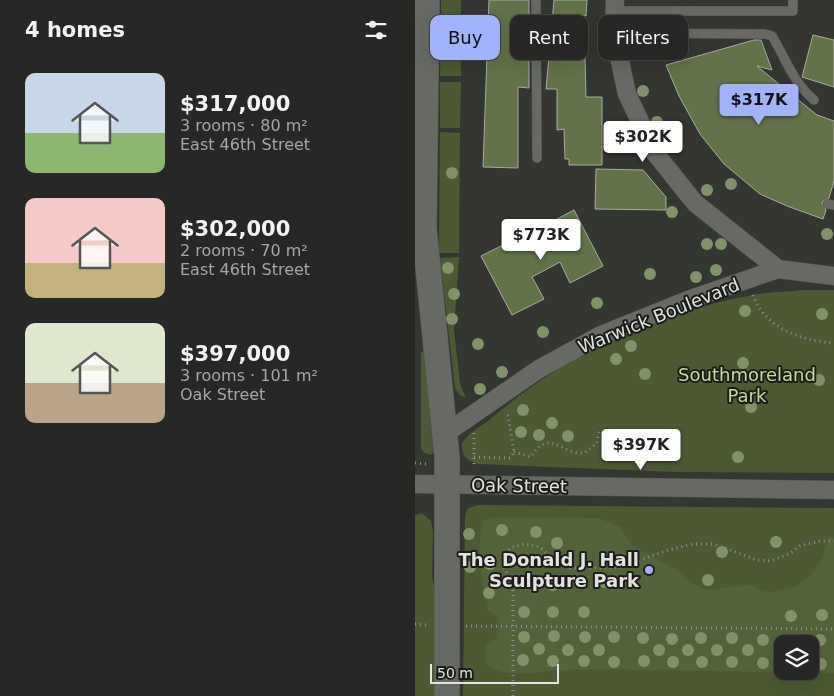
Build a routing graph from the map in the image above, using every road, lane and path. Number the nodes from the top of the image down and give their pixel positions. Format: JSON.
{"nodes":[{"id":1,"x":427,"y":0,"type":"edge"},
{"id":2,"x":536,"y":0,"type":"edge"},
{"id":3,"x":793,"y":0,"type":"edge"},
{"id":4,"x":615,"y":5,"type":"edge"},
{"id":5,"x":688,"y":33,"type":"edge"},
{"id":6,"x":620,"y":60,"type":"edge"},
{"id":7,"x":814,"y":100,"type":"dead end"},
{"id":8,"x":537,"y":158,"type":"dead end"},
{"id":9,"x":420,"y":176,"type":"edge"},
{"id":10,"x":778,"y":269,"type":"junction"},
{"id":11,"x":834,"y":276,"type":"edge"},
{"id":12,"x":747,"y":280,"type":"junction"},
{"id":13,"x":834,"y":343,"type":"edge"},
{"id":14,"x":496,"y":398,"type":"junction"},
{"id":15,"x":599,"y":431,"type":"dead end"},
{"id":16,"x":474,"y":432,"type":"dead end"},
{"id":17,"x":446,"y":433,"type":"junction"},
{"id":18,"x":514,"y":452,"type":"junction"},
{"id":19,"x":474,"y":457,"type":"junction"},
{"id":20,"x":474,"y":464,"type":"dead end"},
{"id":21,"x":415,"y":484,"type":"edge"},
{"id":22,"x":448,"y":485,"type":"junction"},
{"id":23,"x":834,"y":490,"type":"edge"},
{"id":24,"x":834,"y":541,"type":"edge"},
{"id":25,"x":475,"y":626,"type":"dead end"},
{"id":26,"x":513,"y":626,"type":"junction"},
{"id":27,"x":834,"y":628,"type":"edge"},
{"id":28,"x":447,"y":696,"type":"edge"},
{"id":29,"x":513,"y":696,"type":"edge"}],
"edges":[{"from":1,"to":9,"type":"main road"},
{"from":2,"to":8,"type":"lane"},
{"from":3,"to":4,"type":"lane"},
{"from":5,"to":7,"type":"lane"},
{"from":6,"to":10,"type":"street"},
{"from":9,"to":17,"type":"main road"},
{"from":10,"to":11,"type":"street","name":"Warwick Boulevard"},
{"from":10,"to":12,"type":"street","name":"Warwick Boulevard"},
{"from":12,"to":13,"type":"path"},
{"from":12,"to":14,"type":"street","name":"Warwick Boulevard"},
{"from":14,"to":17,"type":"street","name":"Warwick Boulevard"},
{"from":14,"to":18,"type":"path"},
{"from":15,"to":18,"type":"path"},
{"from":16,"to":19,"type":"path"},
{"from":17,"to":22,"type":"main road"},
{"from":18,"to":19,"type":"path"},
{"from":19,"to":20,"type":"path"},
{"from":21,"to":22,"type":"street","name":"Oak Street"},
{"from":22,"to":23,"type":"street","name":"Oak Street"},
{"from":22,"to":28,"type":"main road"},
{"from":24,"to":26,"type":"path"},
{"from":25,"to":26,"type":"path"},
{"from":26,"to":27,"type":"path"},
{"from":26,"to":29,"type":"path"}]}
